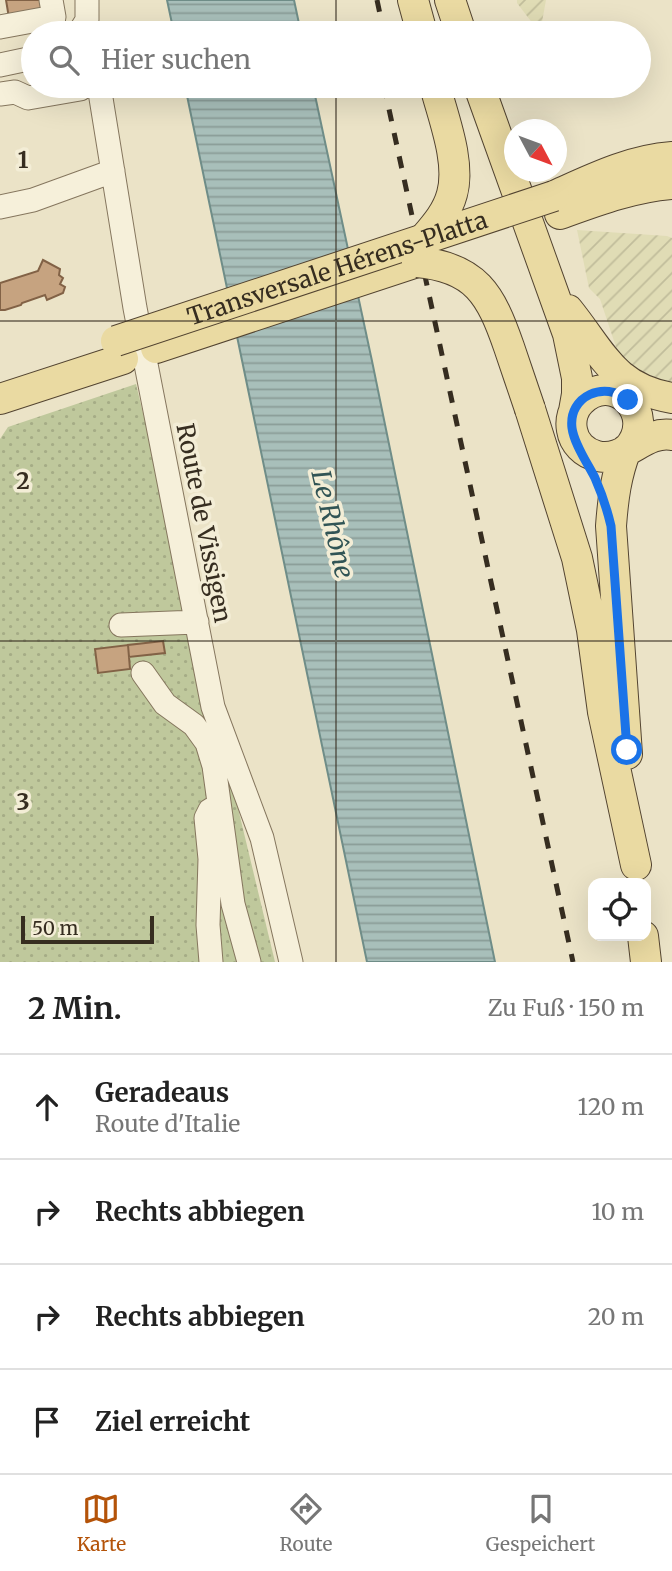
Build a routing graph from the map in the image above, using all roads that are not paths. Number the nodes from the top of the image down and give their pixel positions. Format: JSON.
{"nodes":[{"id":1,"x":51,"y":0,"type":"edge"},
{"id":2,"x":87,"y":0,"type":"edge"},
{"id":3,"x":413,"y":0,"type":"edge"},
{"id":4,"x":450,"y":0,"type":"edge"},
{"id":5,"x":32,"y":21,"type":"edge"},
{"id":6,"x":85,"y":21,"type":"edge"},
{"id":7,"x":419,"y":21,"type":"edge"},
{"id":8,"x":457,"y":21,"type":"edge"},
{"id":9,"x":21,"y":23,"type":"edge"},
{"id":10,"x":0,"y":27,"type":"edge"},
{"id":11,"x":21,"y":61,"type":"edge"},
{"id":12,"x":0,"y":65,"type":"edge"},
{"id":13,"x":0,"y":94,"type":"edge"},
{"id":14,"x":21,"y":95,"type":"edge"},
{"id":15,"x":101,"y":98,"type":"edge"},
{"id":16,"x":438,"y":98,"type":"edge"},
{"id":17,"x":483,"y":98,"type":"edge"},
{"id":18,"x":672,"y":157,"type":"edge"},
{"id":19,"x":113,"y":171,"type":"junction"},
{"id":20,"x":672,"y":184,"type":"edge"},
{"id":21,"x":557,"y":205,"type":"junction"},
{"id":22,"x":0,"y":207,"type":"edge"},
{"id":23,"x":419,"y":252,"type":"junction"},
{"id":24,"x":551,"y":288,"type":"junction"},
{"id":25,"x":568,"y":334,"type":"junction"},
{"id":26,"x":119,"y":350,"type":"junction"},
{"id":27,"x":0,"y":379,"type":"edge"},
{"id":28,"x":625,"y":397,"type":"junction"},
{"id":29,"x":672,"y":398,"type":"edge"},
{"id":30,"x":0,"y":399,"type":"edge"},
{"id":31,"x":672,"y":410,"type":"edge"},
{"id":32,"x":574,"y":411,"type":"junction"},
{"id":33,"x":578,"y":443,"type":"junction"},
{"id":34,"x":644,"y":443,"type":"edge"},
{"id":35,"x":611,"y":526,"type":"junction"},
{"id":36,"x":617,"y":614,"type":"junction"},
{"id":37,"x":197,"y":622,"type":"junction"},
{"id":38,"x":121,"y":625,"type":"dead end"},
{"id":39,"x":143,"y":673,"type":"dead end"},
{"id":40,"x":219,"y":806,"type":"junction"},
{"id":41,"x":636,"y":874,"type":"edge"},
{"id":42,"x":644,"y":941,"type":"edge"},
{"id":43,"x":211,"y":962,"type":"edge"},
{"id":44,"x":249,"y":962,"type":"edge"},
{"id":45,"x":291,"y":962,"type":"edge"},
{"id":46,"x":646,"y":962,"type":"edge"}],
"edges":[{"from":1,"to":5,"type":"street"},
{"from":2,"to":6,"type":"street"},
{"from":3,"to":7,"type":"main road"},
{"from":4,"to":8,"type":"main road"},
{"from":9,"to":10,"type":"street"},
{"from":11,"to":12,"type":"street"},
{"from":13,"to":14,"type":"street"},
{"from":15,"to":19,"type":"street","name":"Route de Vissigen"},
{"from":16,"to":23,"type":"main road","bridge":true},
{"from":17,"to":24,"type":"main road"},
{"from":18,"to":21,"type":"main road","name":"Transversale Hérens-Platta"},
{"from":19,"to":22,"type":"street"},
{"from":19,"to":37,"type":"street","name":"Route de Vissigen"},
{"from":20,"to":21,"type":"main road","name":"Transversale Hérens-Platta"},
{"from":21,"to":23,"type":"main road","name":"Transversale Hérens-Platta","bridge":true},
{"from":23,"to":26,"type":"main road","name":"Transversale Hérens-Platta"},
{"from":23,"to":41,"type":"main road","bridge":true},
{"from":24,"to":25,"type":"main road"},
{"from":24,"to":29,"type":"main road"},
{"from":25,"to":28,"type":"main road"},
{"from":25,"to":32,"type":"main road"},
{"from":26,"to":27,"type":"main road","name":"Transversale Hérens-Platta"},
{"from":26,"to":30,"type":"main road","name":"Transversale Hérens-Platta"},
{"from":28,"to":31,"type":"main road"},
{"from":28,"to":32,"type":"main road"},
{"from":28,"to":34,"type":"main road"},
{"from":32,"to":33,"type":"main road"},
{"from":33,"to":34,"type":"main road"},
{"from":33,"to":35,"type":"main road"},
{"from":34,"to":35,"type":"main road"},
{"from":34,"to":36,"type":"main road"},
{"from":35,"to":36,"type":"main road"},
{"from":36,"to":41,"type":"main road"},
{"from":37,"to":38,"type":"street"},
{"from":37,"to":45,"type":"street","name":"Route de Vissigen"},
{"from":39,"to":40,"type":"street"},
{"from":40,"to":43,"type":"street"},
{"from":40,"to":44,"type":"street"},
{"from":42,"to":46,"type":"main road"}]}
